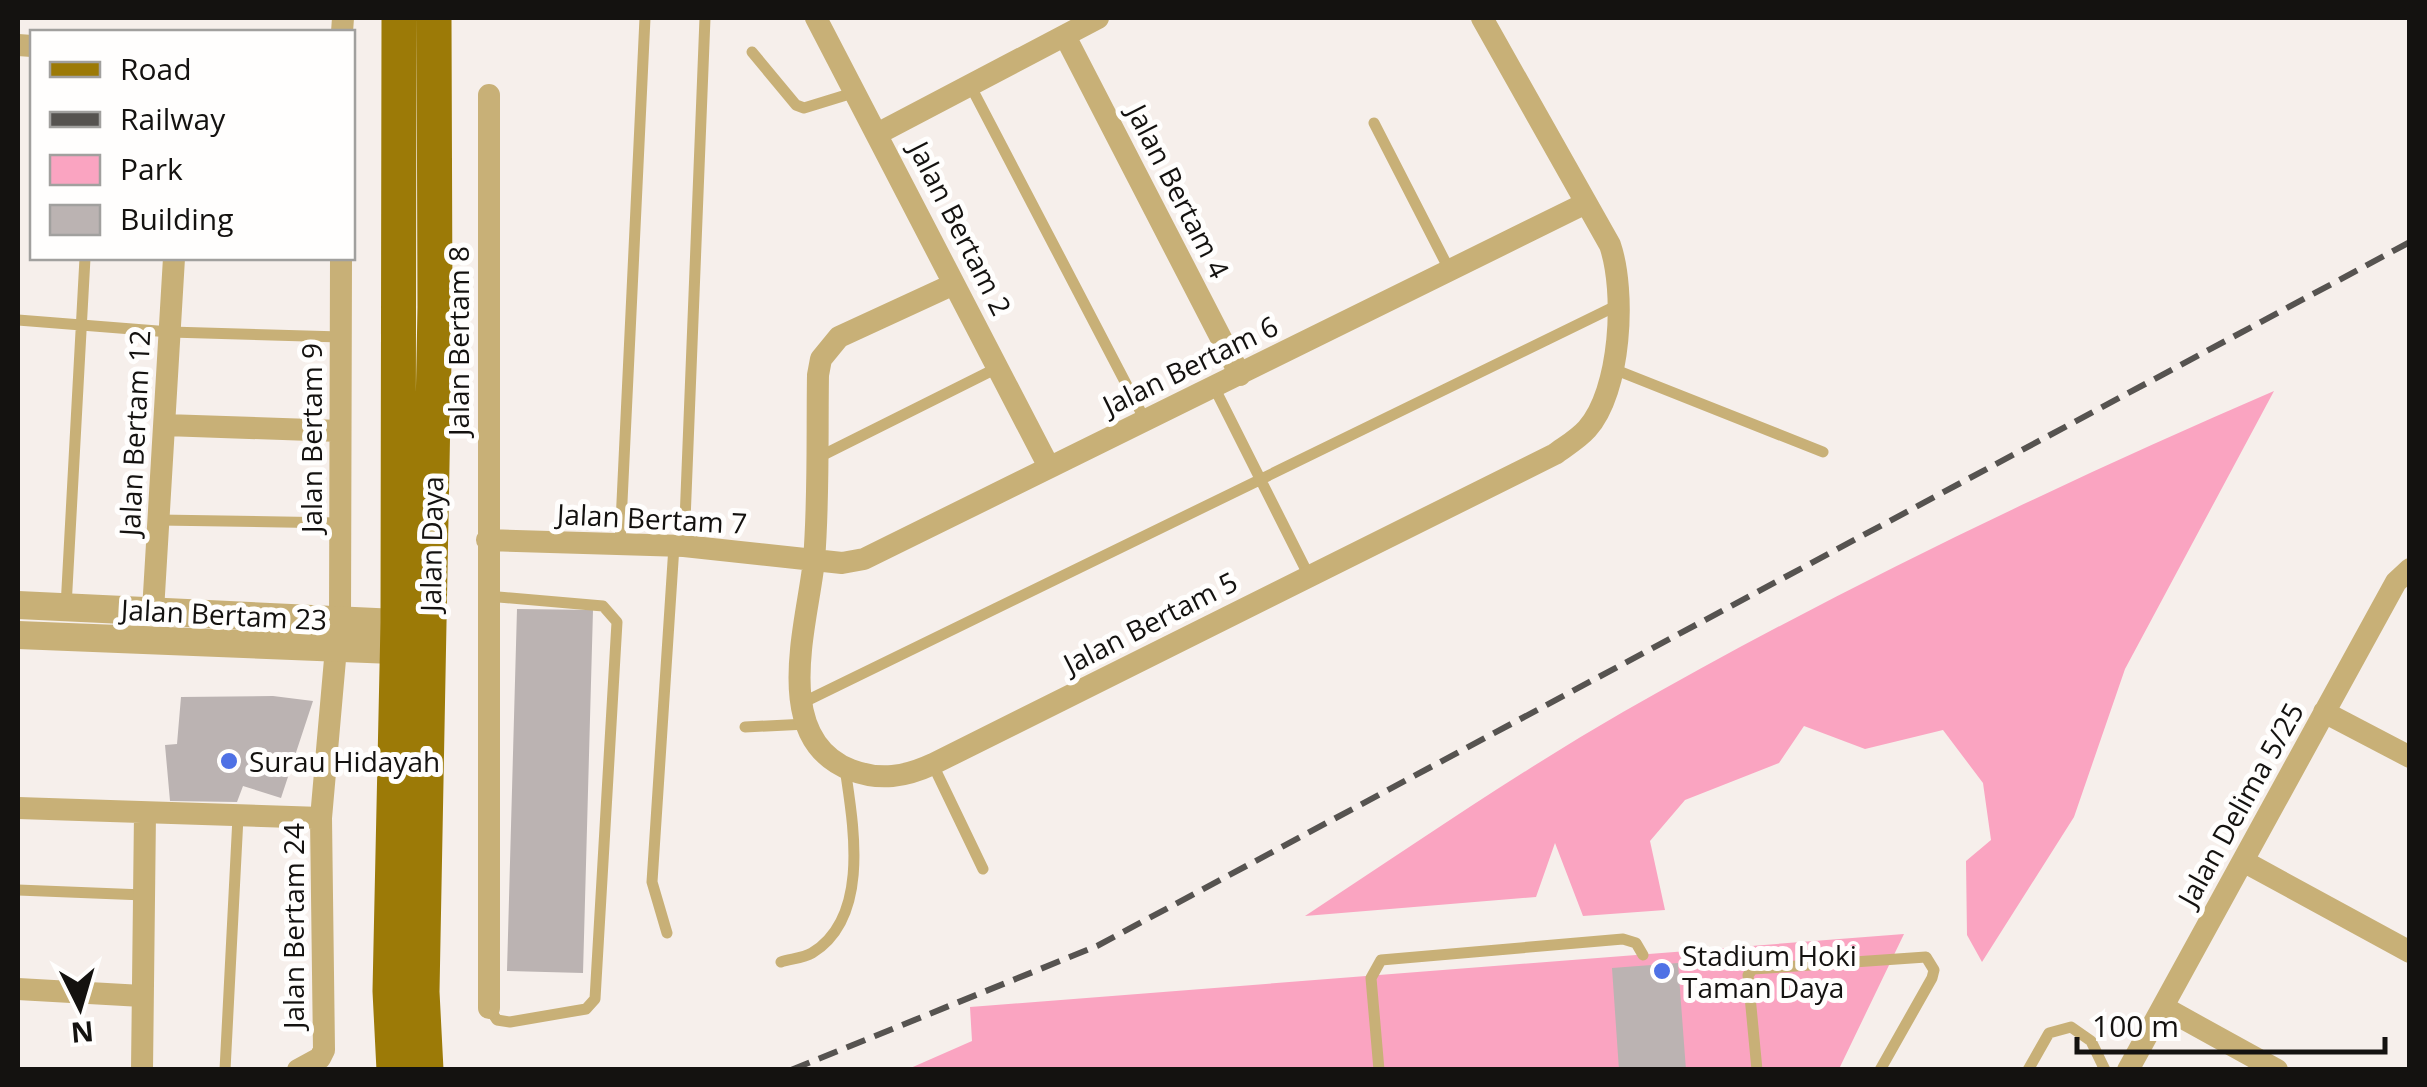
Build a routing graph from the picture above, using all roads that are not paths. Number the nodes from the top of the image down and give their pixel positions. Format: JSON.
{"nodes":[{"id":1,"x":399,"y":18,"type":"edge"},
{"id":2,"x":434,"y":18,"type":"edge"},
{"id":3,"x":645,"y":18,"type":"edge"},
{"id":4,"x":705,"y":18,"type":"edge"},
{"id":5,"x":816,"y":18,"type":"edge"},
{"id":6,"x":1098,"y":18,"type":"edge"},
{"id":7,"x":1482,"y":18,"type":"edge"},
{"id":8,"x":1066,"y":36,"type":"junction"},
{"id":9,"x":752,"y":52,"type":"dead end"},
{"id":10,"x":970,"y":86,"type":"junction"},
{"id":11,"x":856,"y":92,"type":"junction"},
{"id":12,"x":490,"y":95,"type":"dead end"},
{"id":13,"x":1374,"y":123,"type":"dead end"},
{"id":14,"x":879,"y":133,"type":"junction"},
{"id":15,"x":1586,"y":203,"type":"junction"},
{"id":16,"x":84,"y":260,"type":"edge"},
{"id":17,"x":174,"y":260,"type":"edge"},
{"id":18,"x":341,"y":260,"type":"edge"},
{"id":19,"x":1451,"y":273,"type":"junction"},
{"id":20,"x":954,"y":284,"type":"junction"},
{"id":21,"x":1622,"y":303,"type":"junction"},
{"id":22,"x":18,"y":320,"type":"edge"},
{"id":23,"x":80,"y":325,"type":"junction"},
{"id":24,"x":170,"y":332,"type":"junction"},
{"id":25,"x":341,"y":336,"type":"junction"},
{"id":26,"x":999,"y":367,"type":"junction"},
{"id":27,"x":1610,"y":368,"type":"junction"},
{"id":28,"x":1240,"y":374,"type":"junction"},
{"id":29,"x":1214,"y":387,"type":"junction"},
{"id":30,"x":1145,"y":420,"type":"junction"},
{"id":31,"x":164,"y":424,"type":"junction"},
{"id":32,"x":340,"y":431,"type":"junction"},
{"id":33,"x":1823,"y":452,"type":"dead end"},
{"id":34,"x":817,"y":458,"type":"junction"},
{"id":35,"x":1049,"y":467,"type":"junction"},
{"id":36,"x":1259,"y":478,"type":"junction"},
{"id":37,"x":159,"y":520,"type":"junction"},
{"id":38,"x":340,"y":523,"type":"junction"},
{"id":39,"x":487,"y":540,"type":"junction"},
{"id":40,"x":620,"y":544,"type":"junction"},
{"id":41,"x":679,"y":546,"type":"junction"},
{"id":42,"x":814,"y":561,"type":"junction"},
{"id":43,"x":2409,"y":570,"type":"edge"},
{"id":44,"x":1308,"y":576,"type":"junction"},
{"id":45,"x":487,"y":596,"type":"junction"},
{"id":46,"x":18,"y":605,"type":"edge"},
{"id":47,"x":66,"y":608,"type":"junction"},
{"id":48,"x":153,"y":612,"type":"junction"},
{"id":49,"x":340,"y":620,"type":"junction"},
{"id":50,"x":18,"y":635,"type":"edge"},
{"id":51,"x":414,"y":637,"type":"junction"},
{"id":52,"x":336,"y":648,"type":"junction"},
{"id":53,"x":2324,"y":712,"type":"junction"},
{"id":54,"x":804,"y":713,"type":"junction"},
{"id":55,"x":745,"y":727,"type":"dead end"},
{"id":56,"x":2410,"y":756,"type":"edge"},
{"id":57,"x":932,"y":764,"type":"junction"},
{"id":58,"x":846,"y":768,"type":"junction"},
{"id":59,"x":18,"y":808,"type":"edge"},
{"id":60,"x":145,"y":812,"type":"junction"},
{"id":61,"x":238,"y":817,"type":"junction"},
{"id":62,"x":321,"y":818,"type":"junction"},
{"id":63,"x":2243,"y":861,"type":"junction"},
{"id":64,"x":983,"y":869,"type":"dead end"},
{"id":65,"x":18,"y":890,"type":"edge"},
{"id":66,"x":144,"y":895,"type":"junction"},
{"id":67,"x":668,"y":932,"type":"dead end"},
{"id":68,"x":2410,"y":952,"type":"edge"},
{"id":69,"x":1643,"y":955,"type":"dead end"},
{"id":70,"x":781,"y":962,"type":"dead end"},
{"id":71,"x":18,"y":990,"type":"edge"},
{"id":72,"x":142,"y":996,"type":"junction"},
{"id":73,"x":2163,"y":1007,"type":"junction"},
{"id":74,"x":490,"y":1008,"type":"joint"},
{"id":75,"x":142,"y":1070,"type":"edge"},
{"id":76,"x":225,"y":1070,"type":"edge"},
{"id":77,"x":298,"y":1070,"type":"edge"},
{"id":78,"x":394,"y":1070,"type":"edge"},
{"id":79,"x":426,"y":1070,"type":"edge"},
{"id":80,"x":1379,"y":1070,"type":"edge"},
{"id":81,"x":1756,"y":1070,"type":"edge"},
{"id":82,"x":1880,"y":1070,"type":"edge"},
{"id":83,"x":2028,"y":1070,"type":"edge"},
{"id":84,"x":2105,"y":1070,"type":"edge"},
{"id":85,"x":2128,"y":1070,"type":"edge"},
{"id":86,"x":2277,"y":1070,"type":"edge"}],
"edges":[{"from":1,"to":51,"type":"main road","name":"Jalan Daya"},
{"from":2,"to":51,"type":"main road","name":"Jalan Daya"},
{"from":3,"to":40,"type":"lane"},
{"from":4,"to":41,"type":"lane"},
{"from":5,"to":11,"type":"street","name":"Jalan Bertam 2"},
{"from":6,"to":8,"type":"street"},
{"from":7,"to":15,"type":"street","name":"Jalan Bertam 5"},
{"from":8,"to":10,"type":"street"},
{"from":8,"to":28,"type":"street","name":"Jalan Bertam 4"},
{"from":9,"to":11,"type":"lane"},
{"from":10,"to":14,"type":"street"},
{"from":10,"to":30,"type":"lane"},
{"from":11,"to":14,"type":"street","name":"Jalan Bertam 2"},
{"from":12,"to":39,"type":"street","name":"Jalan Bertam 8"},
{"from":13,"to":19,"type":"lane"},
{"from":14,"to":20,"type":"street","name":"Jalan Bertam 2"},
{"from":15,"to":19,"type":"street","name":"Jalan Bertam 6"},
{"from":15,"to":21,"type":"street","name":"Jalan Bertam 5"},
{"from":16,"to":23,"type":"lane"},
{"from":17,"to":24,"type":"street","name":"Jalan Bertam 12"},
{"from":18,"to":25,"type":"street","name":"Jalan Bertam 9"},
{"from":19,"to":28,"type":"street","name":"Jalan Bertam 6"},
{"from":20,"to":26,"type":"street","name":"Jalan Bertam 2"},
{"from":20,"to":34,"type":"street"},
{"from":21,"to":27,"type":"street","name":"Jalan Bertam 5"},
{"from":21,"to":36,"type":"lane"},
{"from":22,"to":23,"type":"lane"},
{"from":23,"to":24,"type":"lane"},
{"from":23,"to":47,"type":"lane"},
{"from":24,"to":25,"type":"lane"},
{"from":24,"to":31,"type":"street","name":"Jalan Bertam 12"},
{"from":25,"to":32,"type":"street","name":"Jalan Bertam 9"},
{"from":26,"to":34,"type":"lane"},
{"from":26,"to":35,"type":"street","name":"Jalan Bertam 2"},
{"from":27,"to":33,"type":"lane"},
{"from":27,"to":44,"type":"street","name":"Jalan Bertam 5"},
{"from":28,"to":29,"type":"street","name":"Jalan Bertam 6"},
{"from":29,"to":30,"type":"street","name":"Jalan Bertam 6"},
{"from":29,"to":36,"type":"lane"},
{"from":30,"to":35,"type":"street","name":"Jalan Bertam 6"},
{"from":31,"to":32,"type":"street"},
{"from":31,"to":37,"type":"street","name":"Jalan Bertam 12"},
{"from":32,"to":38,"type":"street","name":"Jalan Bertam 9"},
{"from":34,"to":42,"type":"street"},
{"from":35,"to":42,"type":"street","name":"Jalan Bertam 6"},
{"from":36,"to":44,"type":"lane"},
{"from":36,"to":54,"type":"lane"},
{"from":37,"to":38,"type":"lane"},
{"from":37,"to":48,"type":"street","name":"Jalan Bertam 12"},
{"from":38,"to":49,"type":"street","name":"Jalan Bertam 9"},
{"from":39,"to":40,"type":"street","name":"Jalan Bertam 7"},
{"from":39,"to":45,"type":"street","name":"Jalan Bertam 8"},
{"from":40,"to":41,"type":"street","name":"Jalan Bertam 7"},
{"from":41,"to":42,"type":"street","name":"Jalan Bertam 7"},
{"from":41,"to":67,"type":"lane"},
{"from":42,"to":54,"type":"street"},
{"from":43,"to":53,"type":"street","name":"Jalan Delima 5/25"},
{"from":44,"to":57,"type":"street","name":"Jalan Bertam 5"},
{"from":45,"to":74,"type":"street","name":"Jalan Bertam 8"},
{"from":45,"to":74,"type":"lane"},
{"from":46,"to":47,"type":"street","name":"Jalan Bertam 23"},
{"from":47,"to":48,"type":"street","name":"Jalan Bertam 23"},
{"from":48,"to":49,"type":"street","name":"Jalan Bertam 23"},
{"from":49,"to":51,"type":"street","name":"Jalan Bertam 23"},
{"from":50,"to":52,"type":"street","name":"Jalan Bertam 23"},
{"from":51,"to":52,"type":"street","name":"Jalan Bertam 23"},
{"from":51,"to":78,"type":"main road","name":"Jalan Daya"},
{"from":51,"to":79,"type":"main road","name":"Jalan Daya"},
{"from":52,"to":62,"type":"street","name":"Jalan Bertam 24"},
{"from":53,"to":56,"type":"street"},
{"from":53,"to":63,"type":"street","name":"Jalan Delima 5/25"},
{"from":54,"to":55,"type":"lane"},
{"from":54,"to":58,"type":"street"},
{"from":57,"to":58,"type":"street","name":"Jalan Bertam 5"},
{"from":57,"to":64,"type":"lane"},
{"from":58,"to":70,"type":"lane"},
{"from":59,"to":60,"type":"street"},
{"from":60,"to":61,"type":"street"},
{"from":60,"to":66,"type":"street"},
{"from":61,"to":62,"type":"street"},
{"from":61,"to":76,"type":"lane"},
{"from":62,"to":77,"type":"street","name":"Jalan Bertam 24"},
{"from":63,"to":68,"type":"street"},
{"from":63,"to":73,"type":"street","name":"Jalan Delima 5/25"},
{"from":65,"to":66,"type":"lane"},
{"from":66,"to":72,"type":"street"},
{"from":69,"to":80,"type":"lane"},
{"from":71,"to":72,"type":"street"},
{"from":72,"to":75,"type":"street"},
{"from":73,"to":85,"type":"street","name":"Jalan Delima 5/25"},
{"from":73,"to":86,"type":"street"},
{"from":81,"to":82,"type":"lane"},
{"from":83,"to":84,"type":"lane"}]}
